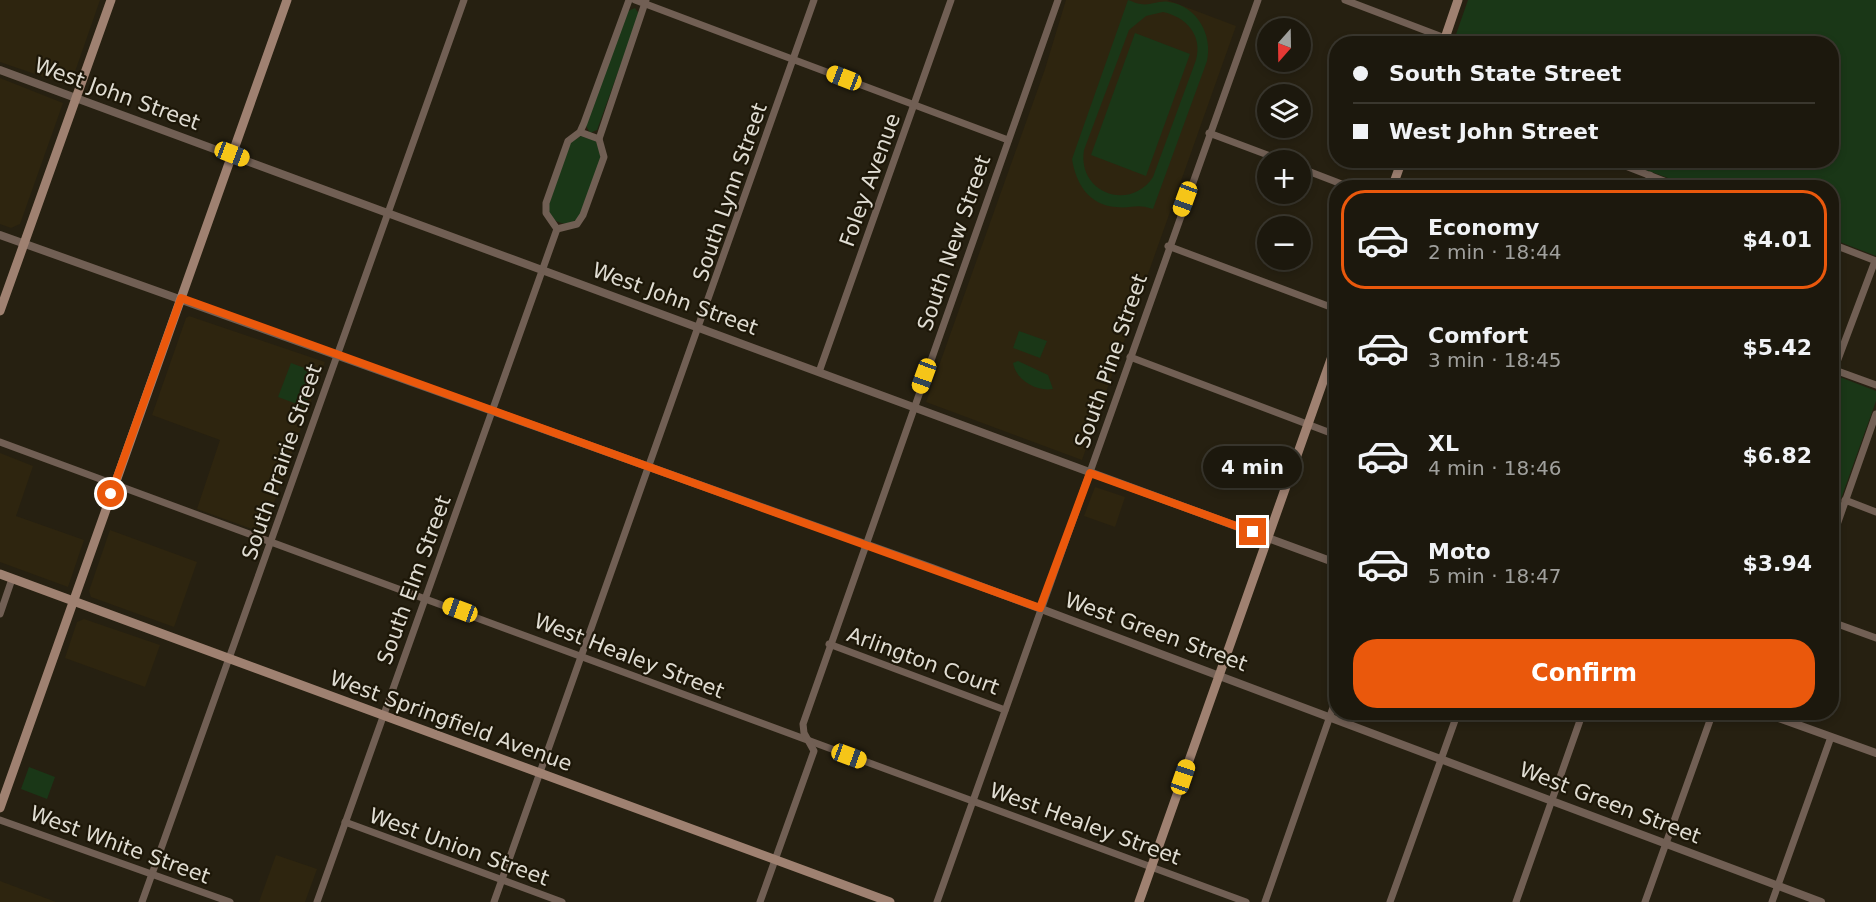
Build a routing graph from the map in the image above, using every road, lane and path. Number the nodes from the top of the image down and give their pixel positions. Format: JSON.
{"nodes":[{"id":1,"x":111,"y":0,"type":"edge"},
{"id":2,"x":287,"y":0,"type":"edge"},
{"id":3,"x":464,"y":0,"type":"edge"},
{"id":4,"x":629,"y":0,"type":"edge"},
{"id":5,"x":635,"y":0,"type":"edge"},
{"id":6,"x":814,"y":0,"type":"edge"},
{"id":7,"x":951,"y":0,"type":"edge"},
{"id":8,"x":1058,"y":0,"type":"edge"},
{"id":9,"x":1258,"y":0,"type":"edge"},
{"id":10,"x":1345,"y":0,"type":"edge"},
{"id":11,"x":1458,"y":0,"type":"edge"},
{"id":12,"x":646,"y":2,"type":"edge"},
{"id":13,"x":1432,"y":36,"type":"edge"},
{"id":14,"x":1446,"y":36,"type":"edge"},
{"id":15,"x":794,"y":59,"type":"junction"},
{"id":16,"x":0,"y":70,"type":"edge"},
{"id":17,"x":76,"y":98,"type":"junction"},
{"id":18,"x":914,"y":105,"type":"junction"},
{"id":19,"x":580,"y":132,"type":"junction"},
{"id":20,"x":1209,"y":133,"type":"junction"},
{"id":21,"x":599,"y":139,"type":"junction"},
{"id":22,"x":1008,"y":140,"type":"junction"},
{"id":23,"x":1257,"y":151,"type":"edge"},
{"id":24,"x":232,"y":154,"type":"junction"},
{"id":25,"x":1630,"y":168,"type":"edge"},
{"id":26,"x":1311,"y":172,"type":"edge"},
{"id":27,"x":1650,"y":176,"type":"junction"},
{"id":28,"x":1331,"y":180,"type":"edge"},
{"id":29,"x":1649,"y":180,"type":"edge"},
{"id":30,"x":1661,"y":180,"type":"edge"},
{"id":31,"x":389,"y":213,"type":"junction"},
{"id":32,"x":557,"y":229,"type":"junction"},
{"id":33,"x":0,"y":235,"type":"edge"},
{"id":34,"x":24,"y":243,"type":"junction"},
{"id":35,"x":1168,"y":246,"type":"junction"},
{"id":36,"x":1839,"y":247,"type":"edge"},
{"id":37,"x":1876,"y":261,"type":"edge"},
{"id":38,"x":543,"y":270,"type":"junction"},
{"id":39,"x":181,"y":298,"type":"junction"},
{"id":40,"x":1329,"y":306,"type":"edge"},
{"id":41,"x":0,"y":311,"type":"edge"},
{"id":42,"x":700,"y":327,"type":"junction"},
{"id":43,"x":337,"y":354,"type":"junction"},
{"id":44,"x":1839,"y":354,"type":"edge"},
{"id":45,"x":1130,"y":357,"type":"junction"},
{"id":46,"x":1329,"y":365,"type":"edge"},
{"id":47,"x":1839,"y":371,"type":"edge"},
{"id":48,"x":819,"y":372,"type":"junction"},
{"id":49,"x":1876,"y":386,"type":"edge"},
{"id":50,"x":914,"y":407,"type":"junction"},
{"id":51,"x":492,"y":410,"type":"junction"},
{"id":52,"x":1876,"y":414,"type":"edge"},
{"id":53,"x":1308,"y":424,"type":"junction"},
{"id":54,"x":1329,"y":432,"type":"edge"},
{"id":55,"x":0,"y":442,"type":"edge"},
{"id":56,"x":648,"y":466,"type":"junction"},
{"id":57,"x":1090,"y":473,"type":"junction"},
{"id":58,"x":115,"y":484,"type":"junction"},
{"id":59,"x":1845,"y":500,"type":"junction"},
{"id":60,"x":1876,"y":512,"type":"edge"},
{"id":61,"x":1839,"y":518,"type":"edge"},
{"id":62,"x":1268,"y":538,"type":"junction"},
{"id":63,"x":271,"y":542,"type":"junction"},
{"id":64,"x":864,"y":543,"type":"junction"},
{"id":65,"x":1329,"y":560,"type":"edge"},
{"id":66,"x":0,"y":574,"type":"edge"},
{"id":67,"x":12,"y":579,"type":"junction"},
{"id":68,"x":426,"y":598,"type":"junction"},
{"id":69,"x":73,"y":602,"type":"junction"},
{"id":70,"x":1040,"y":608,"type":"junction"},
{"id":71,"x":0,"y":614,"type":"edge"},
{"id":72,"x":1839,"y":625,"type":"edge"},
{"id":73,"x":1876,"y":638,"type":"edge"},
{"id":74,"x":830,"y":644,"type":"junction"},
{"id":75,"x":583,"y":656,"type":"junction"},
{"id":76,"x":230,"y":659,"type":"junction"},
{"id":77,"x":1219,"y":675,"type":"junction"},
{"id":78,"x":1005,"y":710,"type":"junction"},
{"id":79,"x":383,"y":716,"type":"junction"},
{"id":80,"x":1329,"y":717,"type":"edge"},
{"id":81,"x":1329,"y":720,"type":"edge"},
{"id":82,"x":1338,"y":720,"type":"edge"},
{"id":83,"x":1455,"y":720,"type":"edge"},
{"id":84,"x":1580,"y":720,"type":"edge"},
{"id":85,"x":1710,"y":720,"type":"edge"},
{"id":86,"x":1784,"y":720,"type":"edge"},
{"id":87,"x":1831,"y":737,"type":"junction"},
{"id":88,"x":808,"y":740,"type":"junction"},
{"id":89,"x":1876,"y":753,"type":"edge"},
{"id":90,"x":1441,"y":758,"type":"junction"},
{"id":91,"x":540,"y":772,"type":"junction"},
{"id":92,"x":974,"y":801,"type":"junction"},
{"id":93,"x":1553,"y":801,"type":"junction"},
{"id":94,"x":0,"y":808,"type":"edge"},
{"id":95,"x":0,"y":820,"type":"edge"},
{"id":96,"x":345,"y":822,"type":"junction"},
{"id":97,"x":1665,"y":844,"type":"junction"},
{"id":98,"x":774,"y":859,"type":"junction"},
{"id":99,"x":1152,"y":866,"type":"junction"},
{"id":100,"x":152,"y":874,"type":"junction"},
{"id":101,"x":502,"y":879,"type":"junction"},
{"id":102,"x":1777,"y":886,"type":"junction"},
{"id":103,"x":142,"y":902,"type":"edge"},
{"id":104,"x":230,"y":902,"type":"edge"},
{"id":105,"x":317,"y":902,"type":"edge"},
{"id":106,"x":494,"y":902,"type":"edge"},
{"id":107,"x":562,"y":902,"type":"edge"},
{"id":108,"x":760,"y":902,"type":"edge"},
{"id":109,"x":888,"y":902,"type":"edge"},
{"id":110,"x":937,"y":902,"type":"edge"},
{"id":111,"x":1139,"y":902,"type":"edge"},
{"id":112,"x":1246,"y":902,"type":"edge"},
{"id":113,"x":1265,"y":902,"type":"edge"},
{"id":114,"x":1390,"y":902,"type":"edge"},
{"id":115,"x":1516,"y":902,"type":"edge"},
{"id":116,"x":1645,"y":902,"type":"edge"},
{"id":117,"x":1772,"y":902,"type":"edge"},
{"id":118,"x":1821,"y":902,"type":"edge"}],
"edges":[{"from":1,"to":17,"type":"main road"},
{"from":2,"to":24,"type":"main road"},
{"from":3,"to":31,"type":"street","name":"South Prairie Street"},
{"from":4,"to":19,"type":"street"},
{"from":5,"to":12,"type":"street"},
{"from":6,"to":15,"type":"street","name":"South Lynn Street"},
{"from":7,"to":18,"type":"street","name":"Foley Avenue"},
{"from":8,"to":22,"type":"street","name":"South New Street"},
{"from":9,"to":20,"type":"street","name":"South Pine Street"},
{"from":10,"to":13,"type":"street"},
{"from":11,"to":14,"type":"main road"},
{"from":12,"to":15,"type":"street"},
{"from":12,"to":21,"type":"street"},
{"from":15,"to":18,"type":"street"},
{"from":15,"to":42,"type":"street","name":"South Lynn Street"},
{"from":16,"to":17,"type":"street","name":"West John Street"},
{"from":17,"to":24,"type":"street","name":"West John Street"},
{"from":17,"to":34,"type":"main road"},
{"from":18,"to":22,"type":"street"},
{"from":18,"to":48,"type":"street","name":"Foley Avenue"},
{"from":19,"to":21,"type":"street"},
{"from":19,"to":32,"type":"street"},
{"from":20,"to":23,"type":"street"},
{"from":20,"to":35,"type":"street","name":"South Pine Street"},
{"from":21,"to":32,"type":"street"},
{"from":22,"to":50,"type":"street","name":"South New Street"},
{"from":24,"to":31,"type":"street","name":"West John Street"},
{"from":24,"to":39,"type":"main road"},
{"from":25,"to":27,"type":"street"},
{"from":26,"to":28,"type":"street"},
{"from":27,"to":29,"type":"street"},
{"from":27,"to":30,"type":"street"},
{"from":31,"to":38,"type":"street","name":"West John Street"},
{"from":31,"to":43,"type":"street","name":"South Prairie Street"},
{"from":32,"to":38,"type":"street","name":"South Elm Street"},
{"from":33,"to":34,"type":"street","name":"West Green Street"},
{"from":34,"to":39,"type":"street","name":"West Green Street"},
{"from":34,"to":41,"type":"main road"},
{"from":35,"to":40,"type":"street"},
{"from":35,"to":45,"type":"street","name":"South Pine Street"},
{"from":36,"to":37,"type":"street"},
{"from":37,"to":44,"type":"street"},
{"from":38,"to":42,"type":"street","name":"West John Street"},
{"from":38,"to":51,"type":"street","name":"South Elm Street"},
{"from":39,"to":43,"type":"street","name":"West Green Street"},
{"from":39,"to":58,"type":"main road"},
{"from":42,"to":48,"type":"street","name":"West John Street"},
{"from":42,"to":56,"type":"street","name":"South Lynn Street"},
{"from":43,"to":51,"type":"street","name":"West Green Street"},
{"from":43,"to":63,"type":"street","name":"South Prairie Street"},
{"from":45,"to":53,"type":"street"},
{"from":45,"to":57,"type":"street","name":"South Pine Street"},
{"from":46,"to":53,"type":"main road"},
{"from":47,"to":49,"type":"street"},
{"from":48,"to":50,"type":"street","name":"West John Street"},
{"from":50,"to":57,"type":"street","name":"West John Street"},
{"from":50,"to":64,"type":"street","name":"South New Street"},
{"from":51,"to":56,"type":"street","name":"West Green Street"},
{"from":51,"to":68,"type":"street","name":"South Elm Street"},
{"from":52,"to":59,"type":"street"},
{"from":53,"to":54,"type":"street"},
{"from":53,"to":62,"type":"main road"},
{"from":55,"to":58,"type":"street","name":"West Healey Street"},
{"from":56,"to":64,"type":"street","name":"West Green Street"},
{"from":56,"to":75,"type":"street","name":"South Lynn Street"},
{"from":57,"to":62,"type":"street","name":"West John Street"},
{"from":57,"to":70,"type":"street","name":"South Pine Street"},
{"from":58,"to":63,"type":"street","name":"West Healey Street"},
{"from":58,"to":69,"type":"main road"},
{"from":59,"to":60,"type":"street"},
{"from":59,"to":61,"type":"street"},
{"from":62,"to":65,"type":"street","name":"West John Street"},
{"from":62,"to":77,"type":"main road"},
{"from":63,"to":68,"type":"street","name":"West Healey Street"},
{"from":63,"to":76,"type":"street","name":"South Prairie Street"},
{"from":64,"to":70,"type":"street","name":"West Green Street"},
{"from":64,"to":74,"type":"street","name":"South New Street"},
{"from":66,"to":67,"type":"main road","name":"West Springfield Avenue"},
{"from":67,"to":69,"type":"main road","name":"West Springfield Avenue"},
{"from":67,"to":71,"type":"street"},
{"from":68,"to":75,"type":"street","name":"West Healey Street"},
{"from":68,"to":79,"type":"street","name":"South Elm Street"},
{"from":69,"to":76,"type":"main road","name":"West Springfield Avenue"},
{"from":69,"to":94,"type":"main road"},
{"from":70,"to":77,"type":"street","name":"West Green Street"},
{"from":70,"to":78,"type":"street","name":"South Pine Street"},
{"from":72,"to":73,"type":"street"},
{"from":74,"to":78,"type":"street","name":"Arlington Court"},
{"from":74,"to":88,"type":"street","name":"South New Street"},
{"from":75,"to":88,"type":"street","name":"West Healey Street"},
{"from":75,"to":91,"type":"street","name":"South Lynn Street"},
{"from":76,"to":79,"type":"main road","name":"West Springfield Avenue"},
{"from":76,"to":100,"type":"street","name":"South Prairie Street"},
{"from":77,"to":80,"type":"street","name":"West Green Street"},
{"from":77,"to":99,"type":"main road"},
{"from":78,"to":92,"type":"street","name":"South Pine Street"},
{"from":79,"to":91,"type":"main road","name":"West Springfield Avenue"},
{"from":79,"to":96,"type":"street","name":"South Elm Street"},
{"from":81,"to":113,"type":"street"},
{"from":82,"to":90,"type":"street","name":"West Green Street"},
{"from":83,"to":90,"type":"street"},
{"from":84,"to":93,"type":"street"},
{"from":85,"to":97,"type":"street"},
{"from":86,"to":87,"type":"street"},
{"from":87,"to":89,"type":"street"},
{"from":87,"to":102,"type":"street"},
{"from":88,"to":92,"type":"street","name":"West Healey Street"},
{"from":88,"to":98,"type":"street","name":"South New Street"},
{"from":90,"to":93,"type":"street","name":"West Green Street"},
{"from":90,"to":114,"type":"street"},
{"from":91,"to":98,"type":"main road","name":"West Springfield Avenue"},
{"from":91,"to":101,"type":"street","name":"South Lynn Street"},
{"from":92,"to":99,"type":"street","name":"West Healey Street"},
{"from":92,"to":110,"type":"street","name":"South Pine Street"},
{"from":93,"to":97,"type":"street","name":"West Green Street"},
{"from":93,"to":115,"type":"street"},
{"from":95,"to":100,"type":"street","name":"West White Street"},
{"from":96,"to":101,"type":"street","name":"West Union Street"},
{"from":96,"to":105,"type":"street","name":"South Elm Street"},
{"from":97,"to":102,"type":"street","name":"West Green Street"},
{"from":97,"to":116,"type":"street"},
{"from":98,"to":108,"type":"street","name":"South New Street"},
{"from":98,"to":109,"type":"main road","name":"West Springfield Avenue"},
{"from":99,"to":111,"type":"main road"},
{"from":99,"to":112,"type":"street","name":"West Healey Street"},
{"from":100,"to":103,"type":"street","name":"South Prairie Street"},
{"from":100,"to":104,"type":"street","name":"West White Street"},
{"from":101,"to":106,"type":"street","name":"South Lynn Street"},
{"from":101,"to":107,"type":"street","name":"West Union Street"},
{"from":102,"to":117,"type":"street"},
{"from":102,"to":118,"type":"street","name":"West Green Street"}]}
